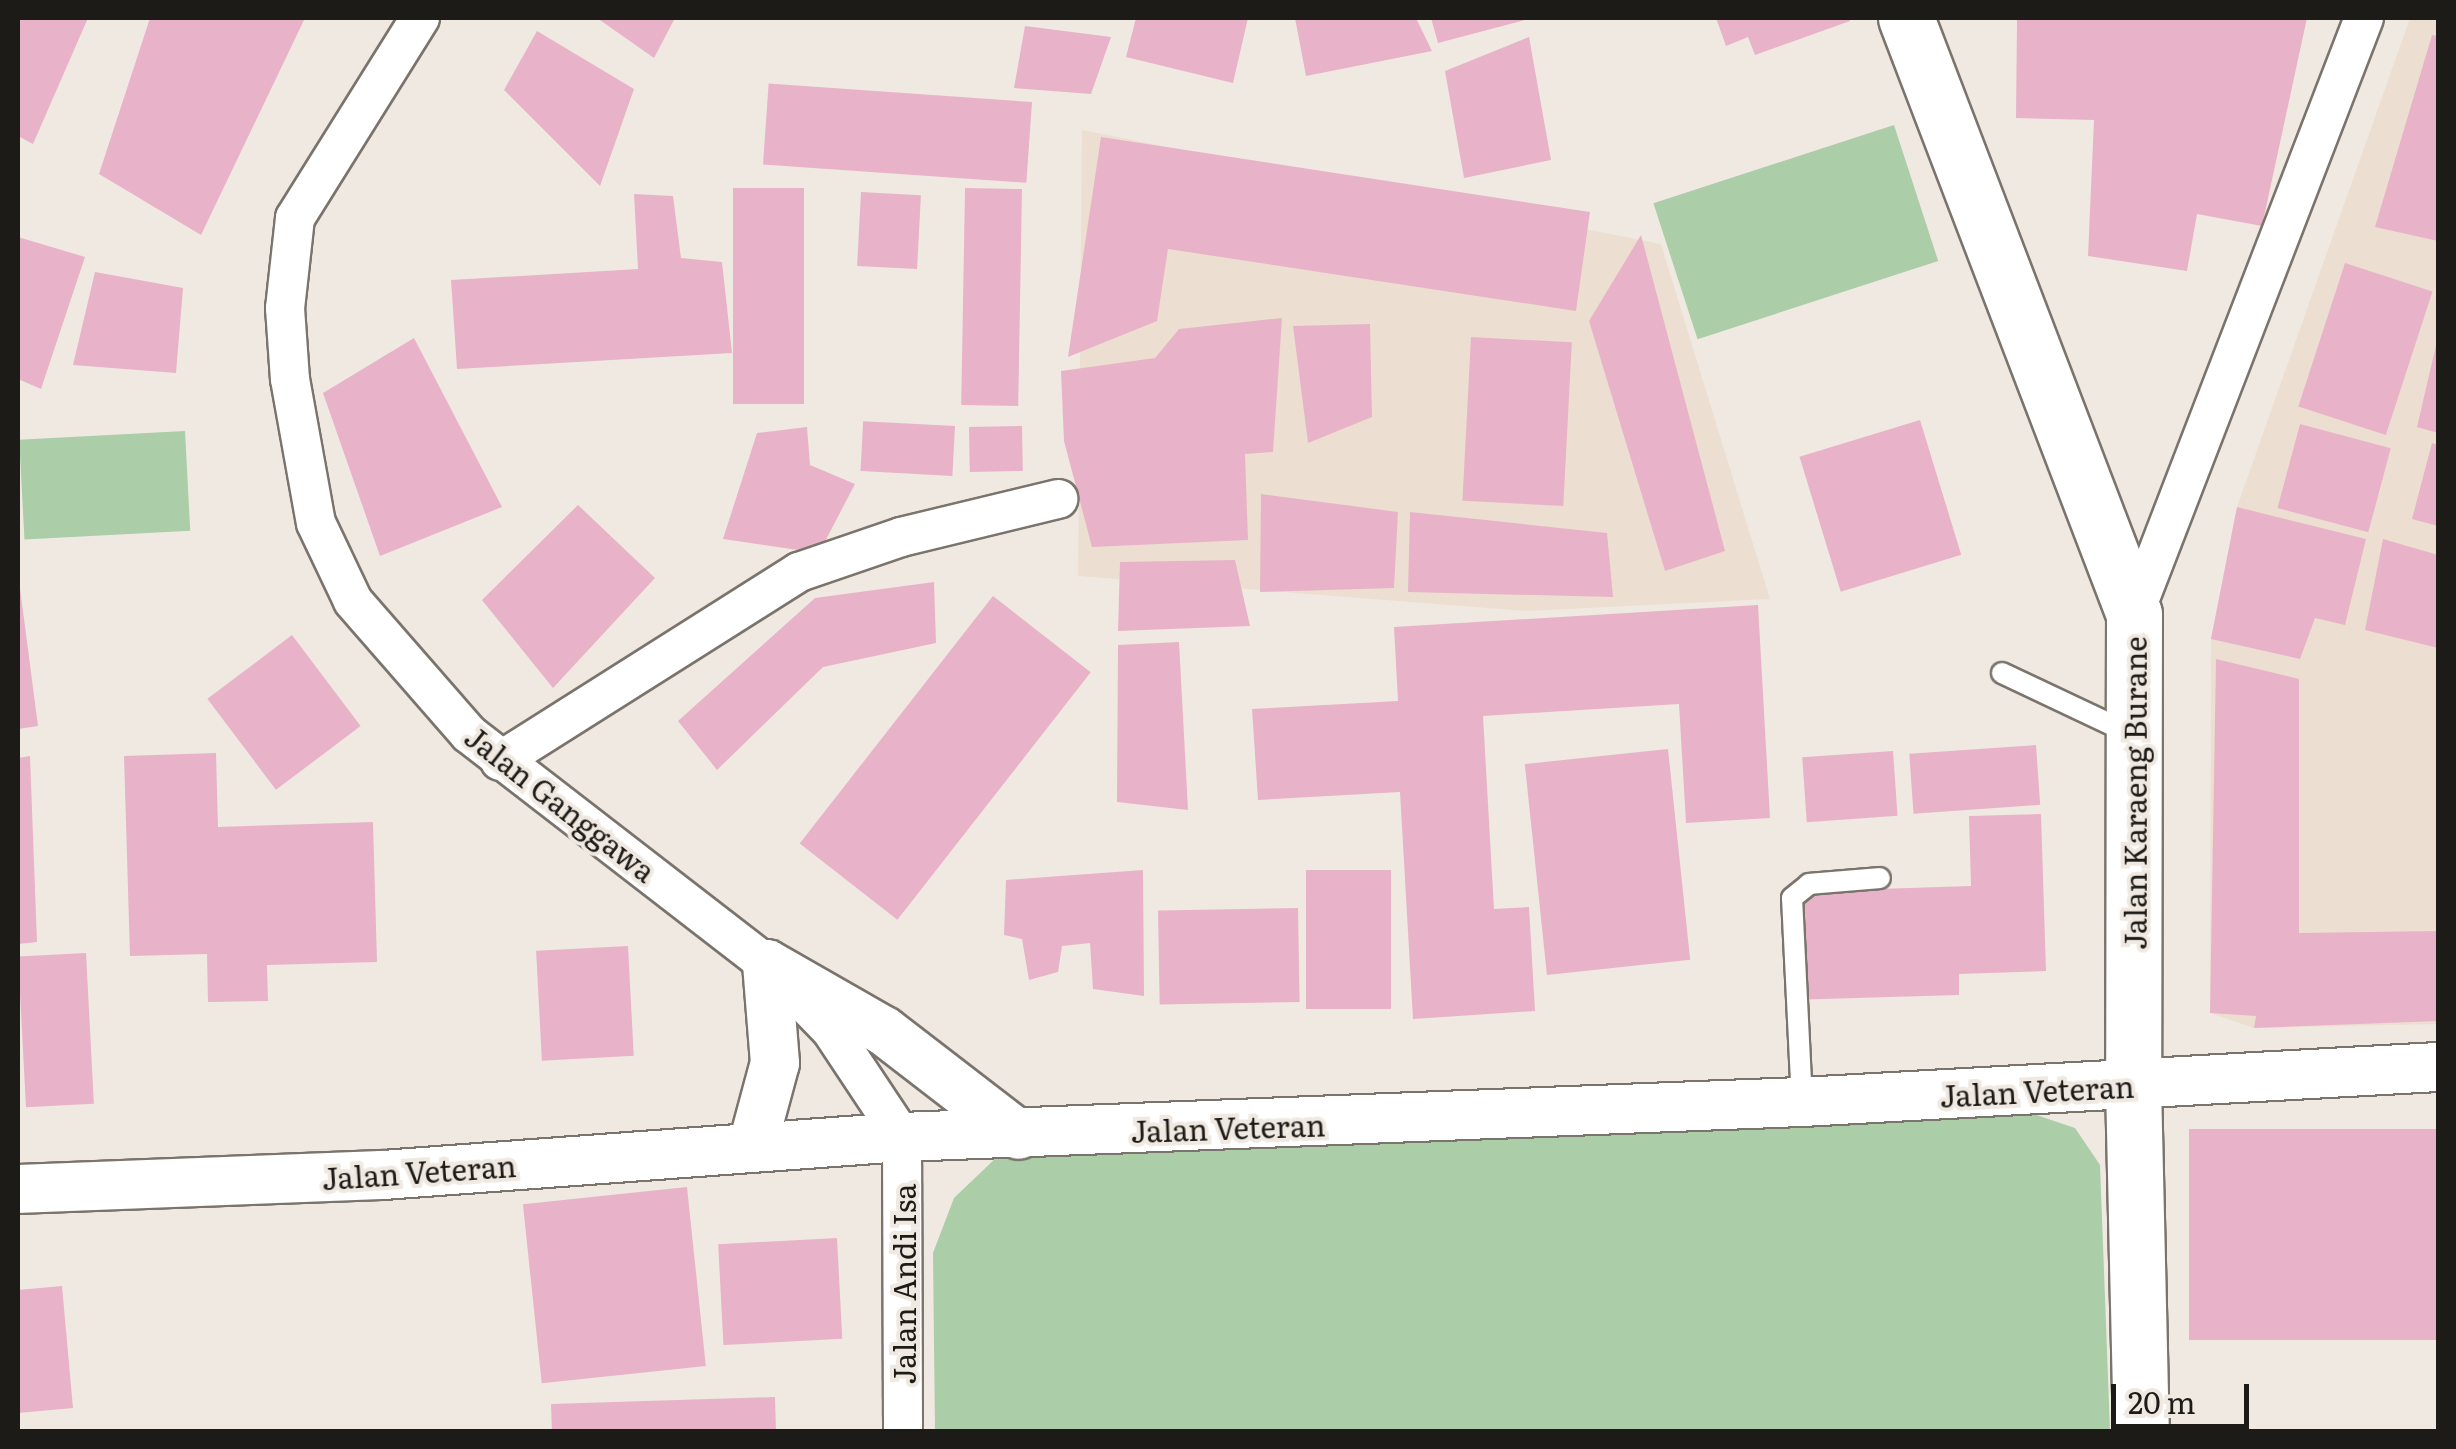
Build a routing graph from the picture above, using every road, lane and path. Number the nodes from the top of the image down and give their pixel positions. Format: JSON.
{"nodes":[{"id":1,"x":420,"y":18,"type":"edge"},
{"id":2,"x":1906,"y":18,"type":"edge"},
{"id":3,"x":2364,"y":18,"type":"edge"},
{"id":4,"x":1058,"y":499,"type":"dead end"},
{"id":5,"x":2134,"y":614,"type":"junction"},
{"id":6,"x":2002,"y":672,"type":"dead end"},
{"id":7,"x":2132,"y":734,"type":"junction"},
{"id":8,"x":500,"y":761,"type":"junction"},
{"id":9,"x":1880,"y":878,"type":"dead end"},
{"id":10,"x":767,"y":964,"type":"junction"},
{"id":11,"x":2438,"y":1066,"type":"edge"},
{"id":12,"x":2133,"y":1085,"type":"junction"},
{"id":13,"x":1802,"y":1102,"type":"junction"},
{"id":14,"x":1019,"y":1136,"type":"junction"},
{"id":15,"x":902,"y":1137,"type":"junction"},
{"id":16,"x":752,"y":1148,"type":"junction"},
{"id":17,"x":18,"y":1188,"type":"edge"},
{"id":18,"x":903,"y":1432,"type":"edge"},
{"id":19,"x":2142,"y":1432,"type":"edge"}],
"edges":[{"from":1,"to":8,"type":"street","name":"Jalan Ganggawa"},
{"from":2,"to":5,"type":"highway","name":"Jalan Karaeng Burane"},
{"from":3,"to":5,"type":"street"},
{"from":4,"to":8,"type":"street"},
{"from":5,"to":7,"type":"highway","name":"Jalan Karaeng Burane"},
{"from":6,"to":7,"type":"lane"},
{"from":7,"to":12,"type":"highway","name":"Jalan Karaeng Burane"},
{"from":8,"to":10,"type":"street","name":"Jalan Ganggawa"},
{"from":9,"to":13,"type":"lane"},
{"from":10,"to":14,"type":"street"},
{"from":10,"to":15,"type":"street","name":"Jalan Ganggawa"},
{"from":10,"to":16,"type":"street"},
{"from":11,"to":12,"type":"street","name":"Jalan Veteran"},
{"from":12,"to":13,"type":"street","name":"Jalan Veteran"},
{"from":12,"to":19,"type":"highway","name":"Jalan Karaeng Burane"},
{"from":13,"to":14,"type":"street","name":"Jalan Veteran"},
{"from":14,"to":15,"type":"street","name":"Jalan Veteran"},
{"from":15,"to":16,"type":"street","name":"Jalan Veteran"},
{"from":15,"to":18,"type":"street","name":"Jalan Andi Isa"},
{"from":16,"to":17,"type":"street","name":"Jalan Veteran"}]}
